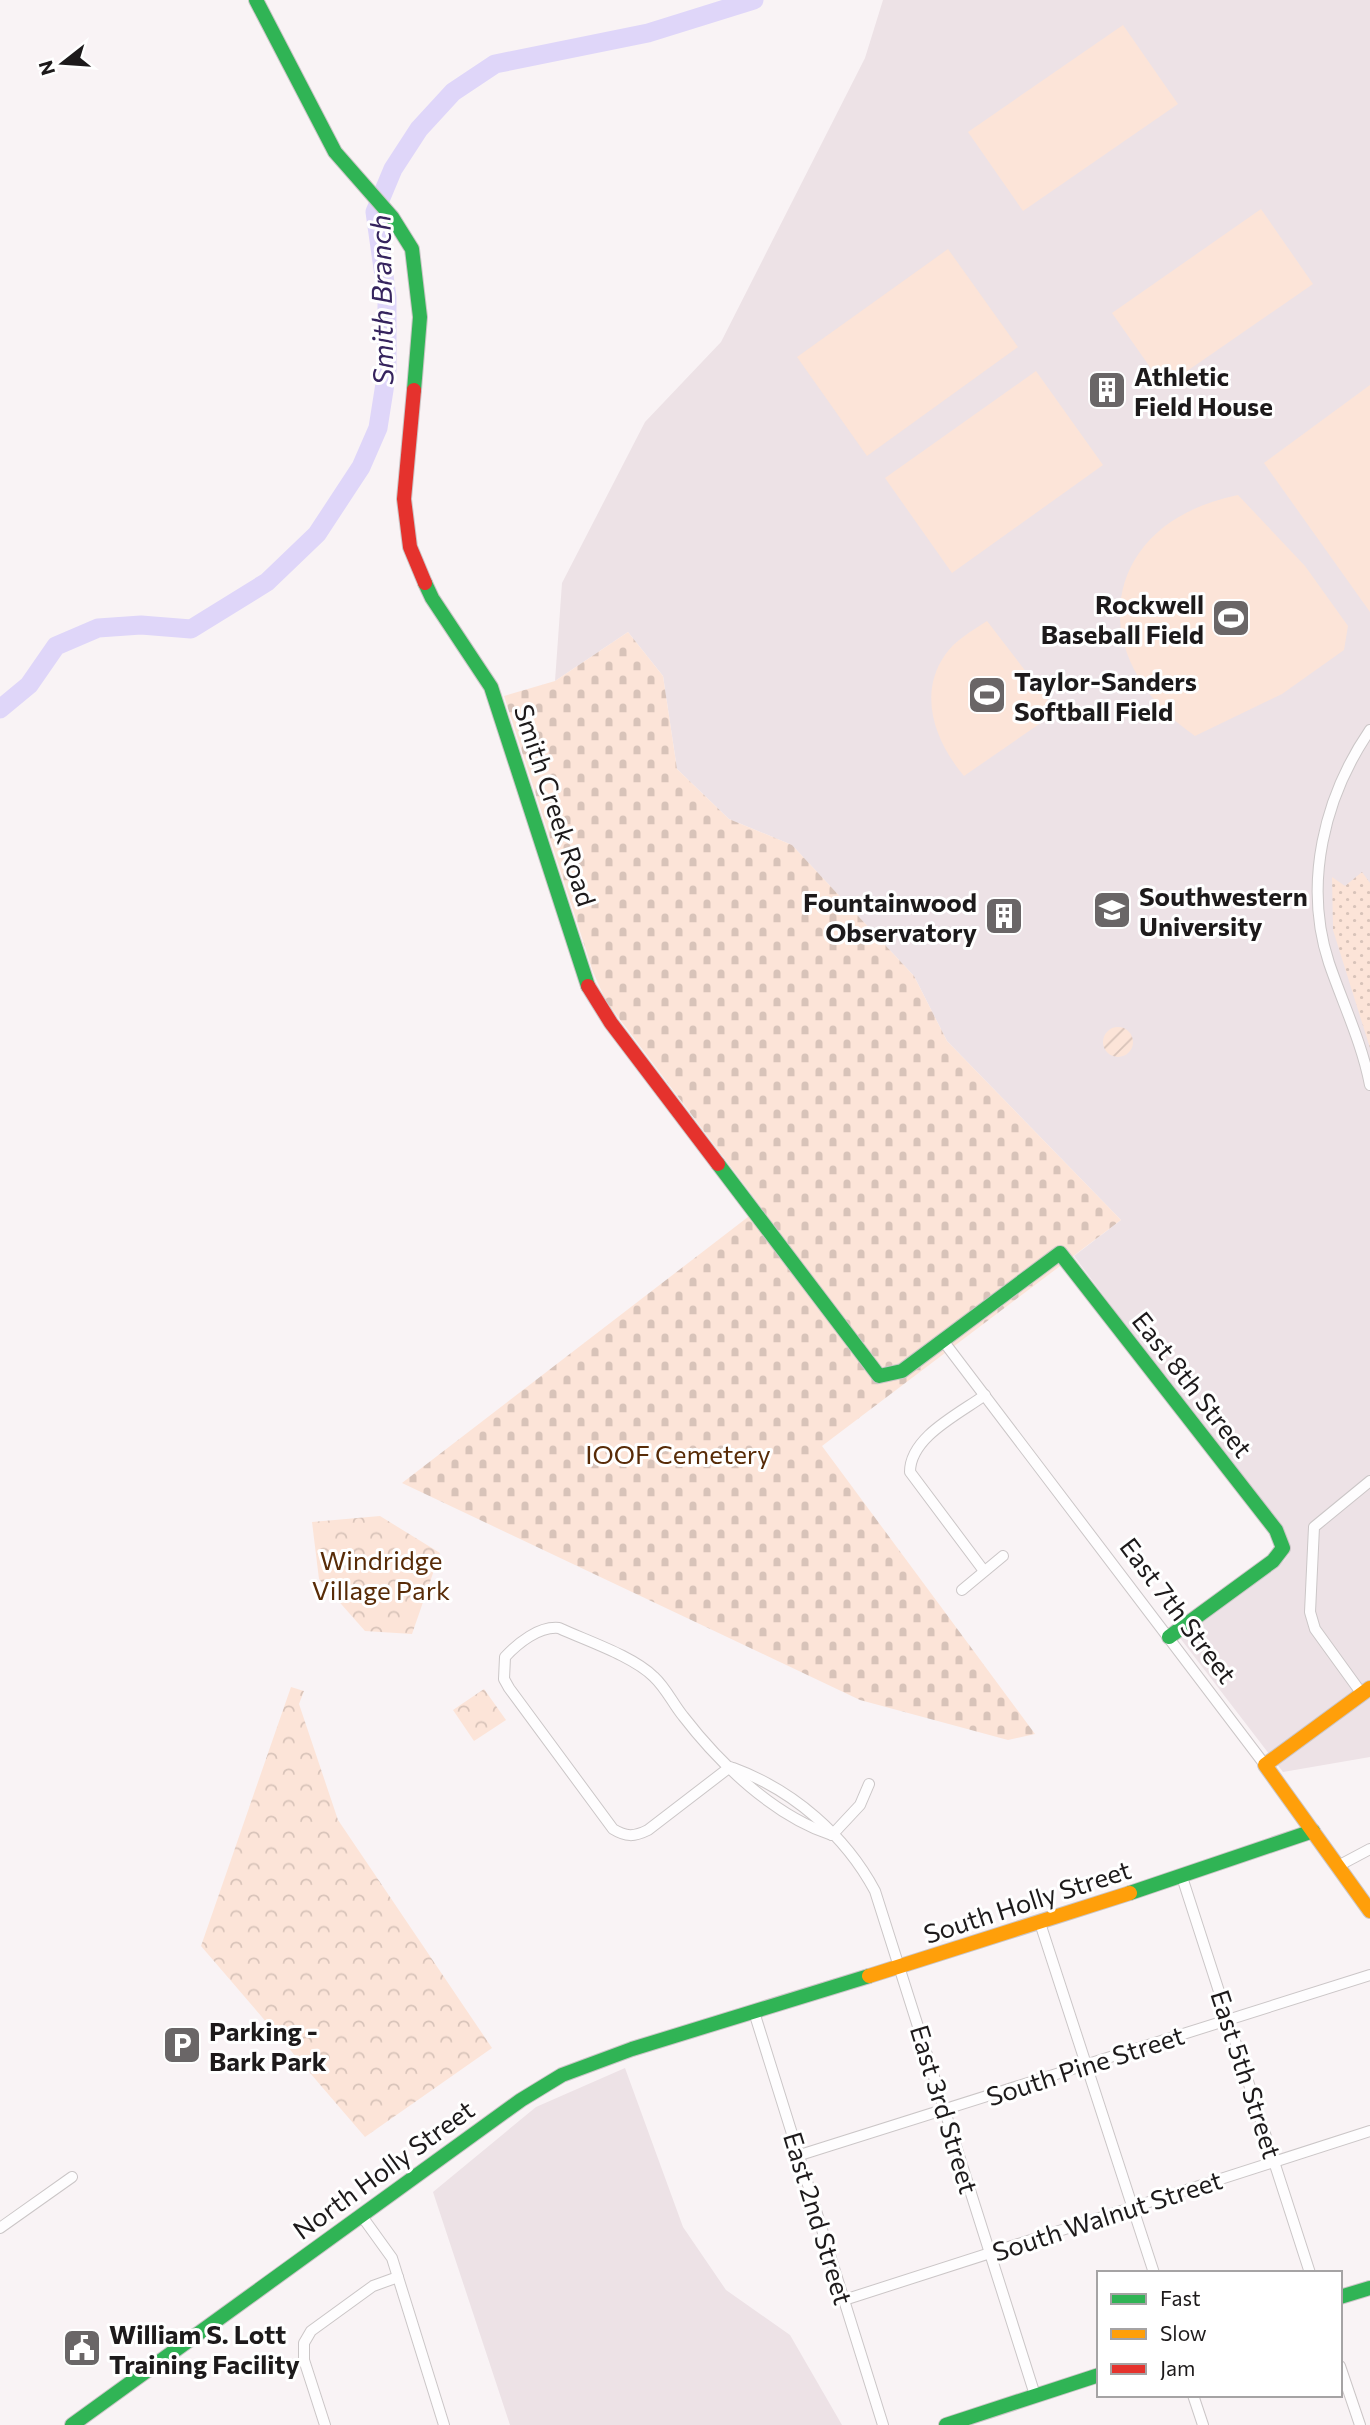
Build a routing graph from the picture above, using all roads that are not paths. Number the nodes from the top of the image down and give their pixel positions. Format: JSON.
{"nodes":[{"id":1,"x":256,"y":0,"type":"edge"},
{"id":2,"x":1370,"y":730,"type":"edge"},
{"id":3,"x":1370,"y":1085,"type":"edge"},
{"id":4,"x":1060,"y":1253,"type":"joint"},
{"id":5,"x":944,"y":1342,"type":"junction"},
{"id":6,"x":985,"y":1395,"type":"junction"},
{"id":7,"x":1370,"y":1482,"type":"edge"},
{"id":8,"x":1003,"y":1556,"type":"dead end"},
{"id":9,"x":984,"y":1571,"type":"junction"},
{"id":10,"x":962,"y":1590,"type":"dead end"},
{"id":11,"x":1169,"y":1637,"type":"junction"},
{"id":12,"x":1366,"y":1691,"type":"edge"},
{"id":13,"x":1265,"y":1765,"type":"junction"},
{"id":14,"x":730,"y":1767,"type":"junction"},
{"id":15,"x":869,"y":1784,"type":"dead end"},
{"id":16,"x":1313,"y":1831,"type":"junction"},
{"id":17,"x":832,"y":1835,"type":"junction"},
{"id":18,"x":1370,"y":1849,"type":"edge"},
{"id":19,"x":1338,"y":1866,"type":"junction"},
{"id":20,"x":1182,"y":1877,"type":"junction"},
{"id":21,"x":1370,"y":1911,"type":"edge"},
{"id":22,"x":1040,"y":1923,"type":"junction"},
{"id":23,"x":901,"y":1966,"type":"junction"},
{"id":24,"x":1370,"y":1975,"type":"edge"},
{"id":25,"x":754,"y":2012,"type":"junction"},
{"id":26,"x":1229,"y":2019,"type":"junction"},
{"id":27,"x":1086,"y":2064,"type":"junction"},
{"id":28,"x":946,"y":2109,"type":"junction"},
{"id":29,"x":1370,"y":2131,"type":"edge"},
{"id":30,"x":800,"y":2155,"type":"junction"},
{"id":31,"x":1276,"y":2161,"type":"junction"},
{"id":32,"x":72,"y":2176,"type":"dead end"},
{"id":33,"x":1132,"y":2207,"type":"junction"},
{"id":34,"x":361,"y":2215,"type":"junction"},
{"id":35,"x":0,"y":2228,"type":"edge"},
{"id":36,"x":990,"y":2252,"type":"junction"},
{"id":37,"x":1152,"y":2271,"type":"edge"},
{"id":38,"x":1309,"y":2271,"type":"edge"},
{"id":39,"x":398,"y":2277,"type":"junction"},
{"id":40,"x":1370,"y":2288,"type":"edge"},
{"id":41,"x":1342,"y":2296,"type":"edge"},
{"id":42,"x":844,"y":2300,"type":"junction"},
{"id":43,"x":1342,"y":2372,"type":"edge"},
{"id":44,"x":1097,"y":2376,"type":"edge"},
{"id":45,"x":1035,"y":2395,"type":"junction"},
{"id":46,"x":1194,"y":2397,"type":"edge"},
{"id":47,"x":72,"y":2425,"type":"edge"},
{"id":48,"x":325,"y":2425,"type":"edge"},
{"id":49,"x":444,"y":2425,"type":"edge"},
{"id":50,"x":883,"y":2425,"type":"edge"},
{"id":51,"x":946,"y":2425,"type":"edge"},
{"id":52,"x":1203,"y":2425,"type":"edge"},
{"id":53,"x":1360,"y":2425,"type":"edge"}],
"edges":[{"from":1,"to":5,"type":"street","name":"Smith Creek Road"},
{"from":2,"to":3,"type":"street"},
{"from":4,"to":5,"type":"street","name":"Smith Creek Road"},
{"from":4,"to":11,"type":"street","name":"East 8th Street"},
{"from":5,"to":6,"type":"street","name":"East 7th Street"},
{"from":6,"to":9,"type":"street"},
{"from":6,"to":11,"type":"street","name":"East 7th Street"},
{"from":7,"to":12,"type":"street"},
{"from":8,"to":9,"type":"street"},
{"from":9,"to":10,"type":"street"},
{"from":11,"to":13,"type":"street","name":"East 7th Street"},
{"from":12,"to":13,"type":"street"},
{"from":13,"to":16,"type":"street","name":"East 7th Street"},
{"from":14,"to":14,"type":"street","name":"East 3rd Street"},
{"from":14,"to":17,"type":"street","name":"East 3rd Street"},
{"from":15,"to":17,"type":"street"},
{"from":16,"to":19,"type":"street","name":"East 7th Street"},
{"from":16,"to":20,"type":"street","name":"South Holly Street"},
{"from":17,"to":23,"type":"street","name":"East 3rd Street"},
{"from":18,"to":19,"type":"street"},
{"from":19,"to":21,"type":"street","name":"East 7th Street"},
{"from":20,"to":22,"type":"street","name":"South Holly Street"},
{"from":20,"to":26,"type":"street","name":"East 5th Street"},
{"from":22,"to":23,"type":"street","name":"South Holly Street"},
{"from":22,"to":27,"type":"street"},
{"from":23,"to":25,"type":"street","name":"South Holly Street"},
{"from":23,"to":28,"type":"street","name":"East 3rd Street"},
{"from":24,"to":26,"type":"street","name":"South Pine Street"},
{"from":25,"to":30,"type":"street","name":"East 2nd Street"},
{"from":25,"to":34,"type":"street","name":"North Holly Street"},
{"from":26,"to":27,"type":"street","name":"South Pine Street"},
{"from":26,"to":31,"type":"street","name":"East 5th Street"},
{"from":27,"to":28,"type":"street","name":"South Pine Street"},
{"from":27,"to":33,"type":"street"},
{"from":28,"to":30,"type":"street","name":"South Pine Street"},
{"from":28,"to":36,"type":"street","name":"East 3rd Street"},
{"from":29,"to":31,"type":"street","name":"South Walnut Street"},
{"from":30,"to":42,"type":"street","name":"East 2nd Street"},
{"from":31,"to":33,"type":"street","name":"South Walnut Street"},
{"from":31,"to":38,"type":"street","name":"East 5th Street"},
{"from":32,"to":35,"type":"street"},
{"from":33,"to":36,"type":"street","name":"South Walnut Street"},
{"from":33,"to":37,"type":"street"},
{"from":34,"to":39,"type":"street"},
{"from":34,"to":47,"type":"street","name":"North Holly Street"},
{"from":36,"to":42,"type":"street","name":"South Walnut Street"},
{"from":36,"to":45,"type":"street","name":"East 3rd Street"},
{"from":39,"to":48,"type":"street"},
{"from":39,"to":49,"type":"street"},
{"from":40,"to":41,"type":"street"},
{"from":42,"to":50,"type":"street","name":"East 2nd Street"},
{"from":43,"to":53,"type":"street"},
{"from":44,"to":45,"type":"street"},
{"from":45,"to":51,"type":"street"},
{"from":46,"to":52,"type":"street"}]}
